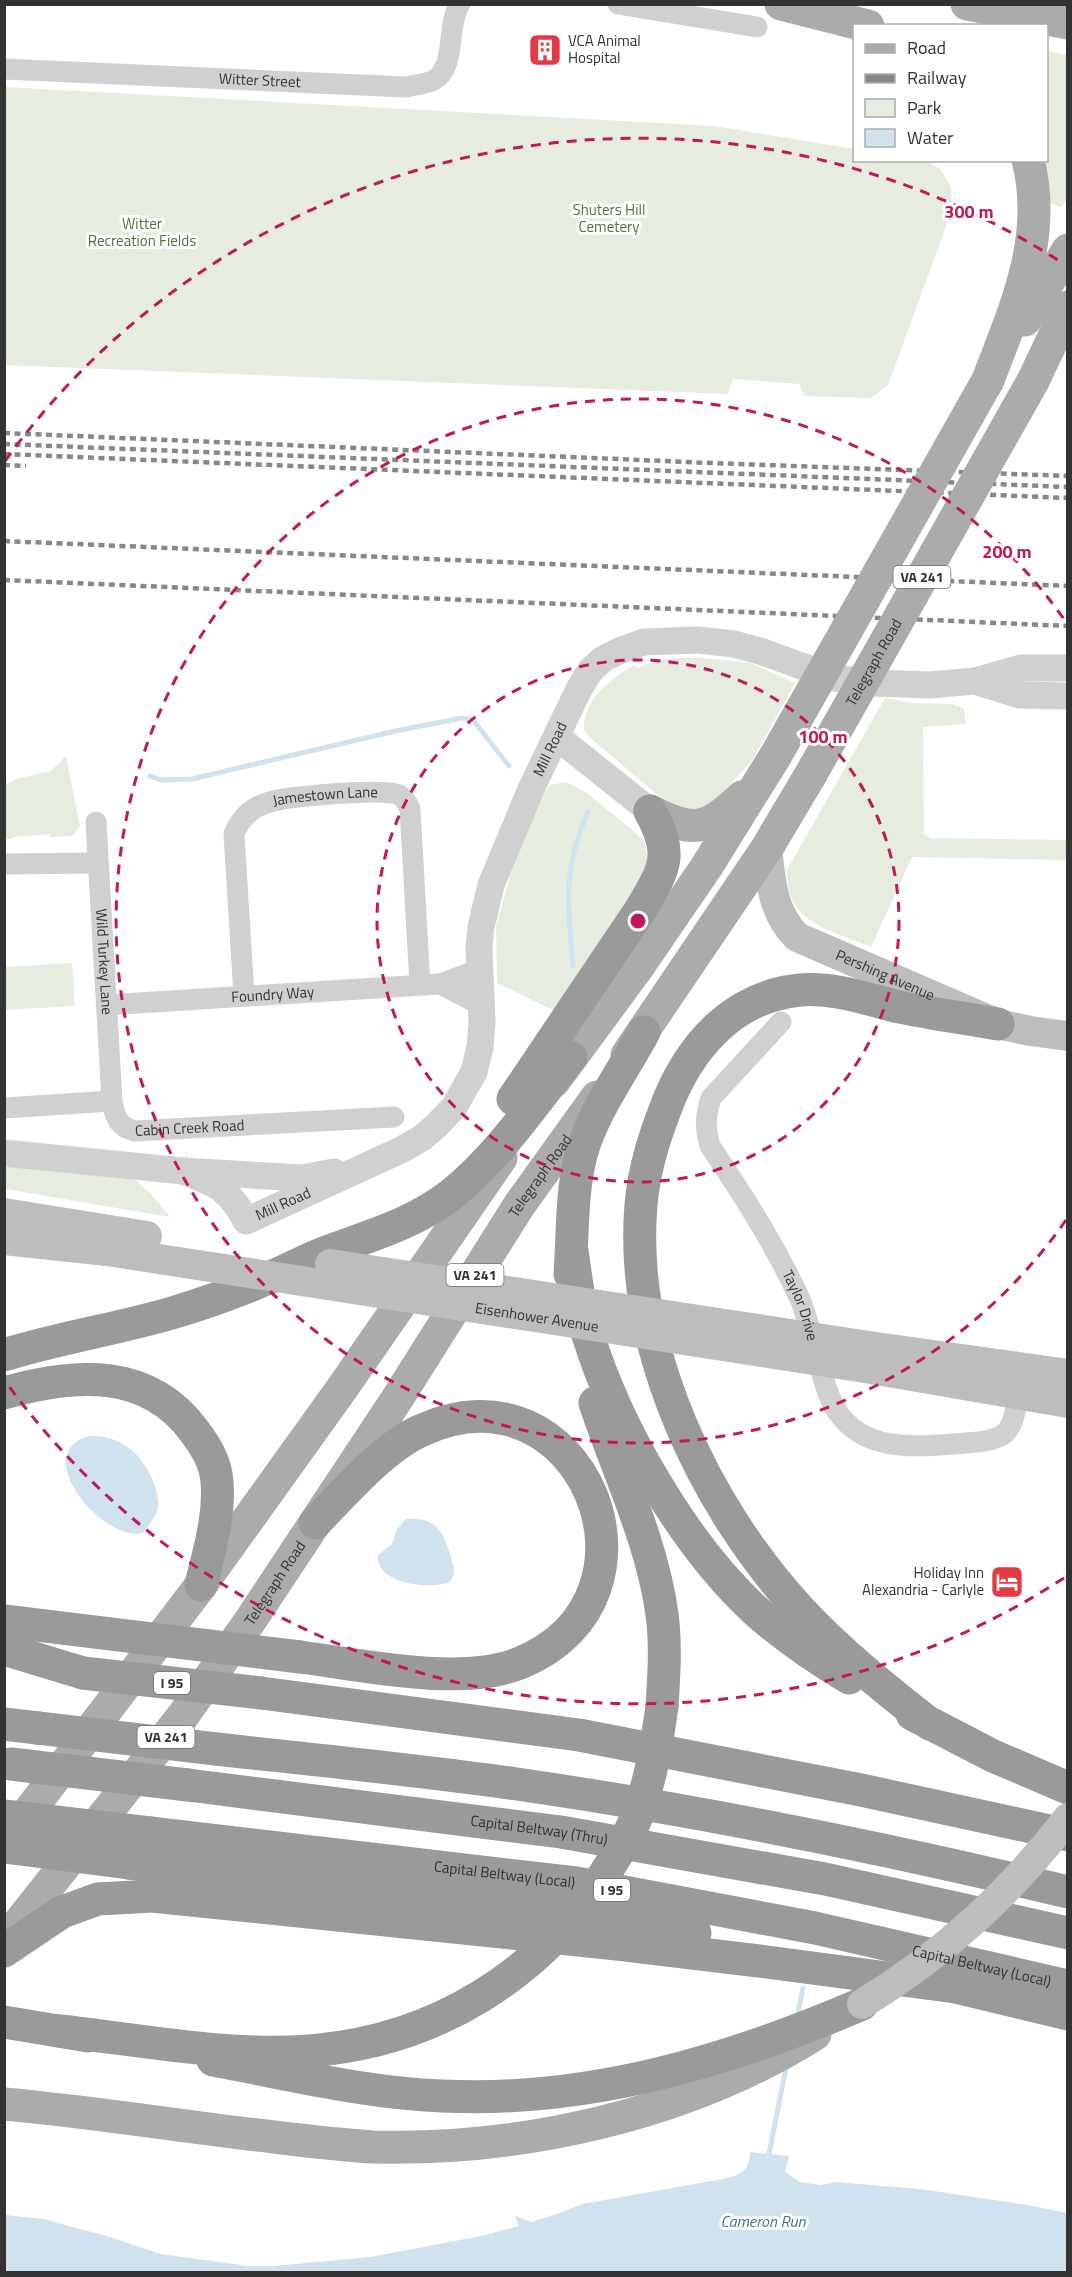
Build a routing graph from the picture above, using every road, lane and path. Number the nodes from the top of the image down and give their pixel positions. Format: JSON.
{"nodes":[{"id":1,"x":460,"y":4,"type":"edge"},
{"id":2,"x":618,"y":4,"type":"edge"},
{"id":3,"x":780,"y":4,"type":"edge"},
{"id":4,"x":967,"y":4,"type":"edge"},
{"id":5,"x":1068,"y":23,"type":"edge"},
{"id":6,"x":860,"y":24,"type":"edge"},
{"id":7,"x":757,"y":27,"type":"dead end"},
{"id":8,"x":4,"y":69,"type":"edge"},
{"id":9,"x":1028,"y":162,"type":"edge"},
{"id":10,"x":1068,"y":250,"type":"edge"},
{"id":11,"x":1068,"y":307,"type":"edge"},
{"id":12,"x":1068,"y":338,"type":"edge"},
{"id":13,"x":988,"y":380,"type":"junction"},
{"id":14,"x":1032,"y":381,"type":"junction"},
{"id":15,"x":1068,"y":668,"type":"edge"},
{"id":16,"x":975,"y":681,"type":"junction"},
{"id":17,"x":1068,"y":696,"type":"edge"},
{"id":18,"x":557,"y":737,"type":"junction"},
{"id":19,"x":769,"y":767,"type":"junction"},
{"id":20,"x":650,"y":812,"type":"junction"},
{"id":21,"x":96,"y":822,"type":"dead end"},
{"id":22,"x":767,"y":848,"type":"junction"},
{"id":23,"x":98,"y":863,"type":"junction"},
{"id":24,"x":4,"y":864,"type":"edge"},
{"id":25,"x":638,"y":967,"type":"junction"},
{"id":26,"x":480,"y":969,"type":"junction"},
{"id":27,"x":430,"y":985,"type":"junction"},
{"id":28,"x":244,"y":996,"type":"junction"},
{"id":29,"x":107,"y":1005,"type":"junction"},
{"id":30,"x":481,"y":1005,"type":"junction"},
{"id":31,"x":782,"y":1022,"type":"dead end"},
{"id":32,"x":998,"y":1024,"type":"junction"},
{"id":33,"x":644,"y":1032,"type":"junction"},
{"id":34,"x":1068,"y":1036,"type":"edge"},
{"id":35,"x":571,"y":1057,"type":"junction"},
{"id":36,"x":112,"y":1101,"type":"junction"},
{"id":37,"x":4,"y":1108,"type":"edge"},
{"id":38,"x":394,"y":1117,"type":"dead end"},
{"id":39,"x":4,"y":1153,"type":"edge"},
{"id":40,"x":364,"y":1167,"type":"junction"},
{"id":41,"x":183,"y":1171,"type":"junction"},
{"id":42,"x":4,"y":1213,"type":"edge"},
{"id":43,"x":4,"y":1240,"type":"edge"},
{"id":44,"x":572,"y":1251,"type":"junction"},
{"id":45,"x":327,"y":1252,"type":"junction"},
{"id":46,"x":4,"y":1355,"type":"edge"},
{"id":47,"x":867,"y":1357,"type":"junction"},
{"id":48,"x":1068,"y":1374,"type":"edge"},
{"id":49,"x":4,"y":1393,"type":"edge"},
{"id":50,"x":1018,"y":1395,"type":"junction"},
{"id":51,"x":1068,"y":1403,"type":"edge"},
{"id":52,"x":315,"y":1523,"type":"junction"},
{"id":53,"x":201,"y":1585,"type":"junction"},
{"id":54,"x":4,"y":1620,"type":"edge"},
{"id":55,"x":4,"y":1649,"type":"edge"},
{"id":56,"x":4,"y":1663,"type":"edge"},
{"id":57,"x":83,"y":1673,"type":"junction"},
{"id":58,"x":4,"y":1724,"type":"edge"},
{"id":59,"x":930,"y":1724,"type":"junction"},
{"id":60,"x":8,"y":1764,"type":"edge"},
{"id":61,"x":1068,"y":1788,"type":"edge"},
{"id":62,"x":4,"y":1815,"type":"edge"},
{"id":63,"x":1068,"y":1818,"type":"edge"},
{"id":64,"x":1068,"y":1835,"type":"edge"},
{"id":65,"x":4,"y":1846,"type":"edge"},
{"id":66,"x":1068,"y":1892,"type":"edge"},
{"id":67,"x":1068,"y":1933,"type":"edge"},
{"id":68,"x":4,"y":1942,"type":"edge"},
{"id":69,"x":4,"y":1951,"type":"edge"},
{"id":70,"x":1068,"y":1986,"type":"edge"},
{"id":71,"x":963,"y":1988,"type":"junction"},
{"id":72,"x":862,"y":2004,"type":"junction"},
{"id":73,"x":1068,"y":2014,"type":"edge"},
{"id":74,"x":4,"y":2022,"type":"edge"},
{"id":75,"x":60,"y":2031,"type":"junction"},
{"id":76,"x":4,"y":2104,"type":"edge"}],
"edges":[{"from":1,"to":8,"type":"street","name":"Witter Street"},
{"from":2,"to":7,"type":"street"},
{"from":3,"to":6,"type":"main road"},
{"from":4,"to":5,"type":"main road"},
{"from":9,"to":13,"type":"main road"},
{"from":10,"to":13,"type":"main road"},
{"from":11,"to":14,"type":"main road"},
{"from":12,"to":14,"type":"main road"},
{"from":13,"to":19,"type":"main road","number":"VA 241","bridge":true},
{"from":14,"to":22,"type":"main road","name":"Telegraph Road","number":"VA 241","bridge":true},
{"from":15,"to":16,"type":"street","name":"Mill Road"},
{"from":16,"to":17,"type":"street","name":"Mill Road"},
{"from":16,"to":18,"type":"street","name":"Mill Road"},
{"from":18,"to":20,"type":"street"},
{"from":18,"to":26,"type":"street","name":"Mill Road"},
{"from":19,"to":20,"type":"main road"},
{"from":19,"to":25,"type":"main road","number":"VA 241"},
{"from":20,"to":25,"type":"main road"},
{"from":20,"to":45,"type":"highway"},
{"from":21,"to":23,"type":"street","name":"Wild Turkey Lane"},
{"from":22,"to":32,"type":"main road","name":"Pershing Avenue"},
{"from":22,"to":33,"type":"main road","name":"Telegraph Road","number":"VA 241"},
{"from":23,"to":24,"type":"street"},
{"from":23,"to":29,"type":"street","name":"Wild Turkey Lane"},
{"from":25,"to":35,"type":"main road","number":"VA 241"},
{"from":26,"to":27,"type":"street","name":"Foundry Way"},
{"from":26,"to":30,"type":"street","name":"Mill Road"},
{"from":27,"to":28,"type":"street","name":"Foundry Way"},
{"from":27,"to":28,"type":"street","name":"Jamestown Lane"},
{"from":27,"to":30,"type":"street"},
{"from":28,"to":29,"type":"street","name":"Foundry Way"},
{"from":29,"to":36,"type":"street","name":"Wild Turkey Lane"},
{"from":30,"to":40,"type":"street","name":"Mill Road"},
{"from":31,"to":50,"type":"street","name":"Taylor Drive"},
{"from":32,"to":34,"type":"main road","name":"Pershing Avenue"},
{"from":32,"to":59,"type":"highway"},
{"from":33,"to":44,"type":"highway"},
{"from":33,"to":52,"type":"main road","name":"Telegraph Road","number":"VA 241"},
{"from":35,"to":45,"type":"highway"},
{"from":35,"to":53,"type":"main road","number":"VA 241"},
{"from":36,"to":37,"type":"street"},
{"from":36,"to":38,"type":"street","name":"Cabin Creek Road"},
{"from":39,"to":41,"type":"street","name":"Mill Road"},
{"from":40,"to":41,"type":"street","name":"Mill Road"},
{"from":40,"to":41,"type":"street","name":"Mill Road"},
{"from":42,"to":47,"type":"main road","name":"Eisenhower Avenue","bridge":true},
{"from":43,"to":47,"type":"main road","name":"Eisenhower Avenue","bridge":true},
{"from":44,"to":59,"type":"highway"},
{"from":44,"to":75,"type":"highway","bridge":true},
{"from":45,"to":46,"type":"highway"},
{"from":47,"to":48,"type":"main road","name":"Eisenhower Avenue"},
{"from":47,"to":50,"type":"main road","name":"Eisenhower Avenue"},
{"from":49,"to":53,"type":"highway"},
{"from":50,"to":51,"type":"main road","name":"Eisenhower Avenue"},
{"from":52,"to":54,"type":"highway","bridge":true},
{"from":52,"to":68,"type":"main road","name":"Telegraph Road","number":"VA 241"},
{"from":53,"to":65,"type":"main road","number":"VA 241"},
{"from":55,"to":57,"type":"highway"},
{"from":56,"to":57,"type":"highway","number":"I 95"},
{"from":57,"to":64,"type":"highway","number":"I 95","bridge":true},
{"from":58,"to":66,"type":"highway","bridge":true},
{"from":59,"to":61,"type":"highway"},
{"from":60,"to":67,"type":"highway","name":"Capital Beltway (Thru)","bridge":true},
{"from":62,"to":70,"type":"highway","name":"Capital Beltway (Local)","number":"I 95","bridge":true},
{"from":63,"to":72,"type":"main road","bridge":true},
{"from":65,"to":71,"type":"highway","bridge":true},
{"from":69,"to":71,"type":"highway"},
{"from":71,"to":73,"type":"highway"},
{"from":72,"to":75,"type":"highway","bridge":true},
{"from":72,"to":76,"type":"main road"},
{"from":74,"to":75,"type":"highway"}]}
